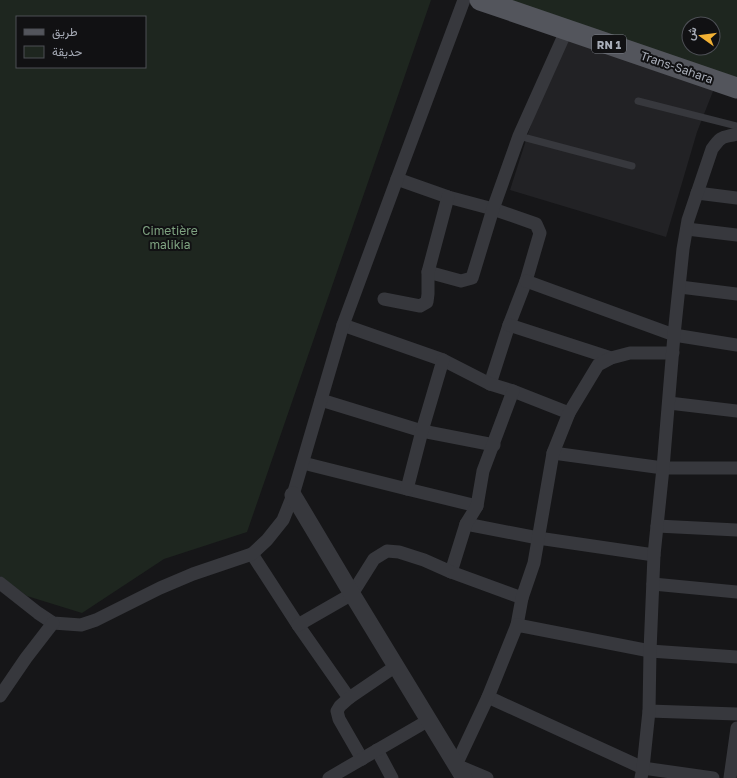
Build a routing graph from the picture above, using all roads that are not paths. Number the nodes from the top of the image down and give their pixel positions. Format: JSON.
{"nodes":[{"id":1,"x":464,"y":0,"type":"edge"},
{"id":2,"x":480,"y":0,"type":"edge"},
{"id":3,"x":567,"y":30,"type":"junction"},
{"id":4,"x":737,"y":88,"type":"edge"},
{"id":5,"x":638,"y":101,"type":"dead end"},
{"id":6,"x":737,"y":126,"type":"edge"},
{"id":7,"x":737,"y":134,"type":"edge"},
{"id":8,"x":519,"y":136,"type":"junction"},
{"id":9,"x":632,"y":166,"type":"dead end"},
{"id":10,"x":397,"y":179,"type":"junction"},
{"id":11,"x":697,"y":193,"type":"junction"},
{"id":12,"x":448,"y":197,"type":"junction"},
{"id":13,"x":737,"y":198,"type":"edge"},
{"id":14,"x":493,"y":209,"type":"junction"},
{"id":15,"x":687,"y":230,"type":"junction"},
{"id":16,"x":737,"y":235,"type":"edge"},
{"id":17,"x":428,"y":272,"type":"junction"},
{"id":18,"x":526,"y":281,"type":"junction"},
{"id":19,"x":680,"y":287,"type":"junction"},
{"id":20,"x":737,"y":294,"type":"edge"},
{"id":21,"x":384,"y":299,"type":"dead end"},
{"id":22,"x":343,"y":325,"type":"junction"},
{"id":23,"x":509,"y":325,"type":"junction"},
{"id":24,"x":674,"y":335,"type":"junction"},
{"id":25,"x":737,"y":345,"type":"edge"},
{"id":26,"x":673,"y":354,"type":"junction"},
{"id":27,"x":611,"y":358,"type":"junction"},
{"id":28,"x":443,"y":360,"type":"junction"},
{"id":29,"x":490,"y":384,"type":"junction"},
{"id":30,"x":513,"y":391,"type":"junction"},
{"id":31,"x":321,"y":400,"type":"junction"},
{"id":32,"x":669,"y":403,"type":"junction"},
{"id":33,"x":737,"y":411,"type":"edge"},
{"id":34,"x":569,"y":413,"type":"junction"},
{"id":35,"x":422,"y":431,"type":"junction"},
{"id":36,"x":494,"y":444,"type":"junction"},
{"id":37,"x":553,"y":453,"type":"junction"},
{"id":38,"x":303,"y":463,"type":"junction"},
{"id":39,"x":663,"y":468,"type":"junction"},
{"id":40,"x":737,"y":468,"type":"edge"},
{"id":41,"x":407,"y":489,"type":"junction"},
{"id":42,"x":293,"y":495,"type":"junction"},
{"id":43,"x":477,"y":506,"type":"junction"},
{"id":44,"x":466,"y":524,"type":"junction"},
{"id":45,"x":657,"y":526,"type":"junction"},
{"id":46,"x":737,"y":530,"type":"edge"},
{"id":47,"x":538,"y":538,"type":"junction"},
{"id":48,"x":252,"y":554,"type":"junction"},
{"id":49,"x":654,"y":555,"type":"junction"},
{"id":50,"x":451,"y":572,"type":"junction"},
{"id":51,"x":0,"y":583,"type":"edge"},
{"id":52,"x":653,"y":584,"type":"junction"},
{"id":53,"x":737,"y":592,"type":"edge"},
{"id":54,"x":352,"y":594,"type":"junction"},
{"id":55,"x":522,"y":598,"type":"junction"},
{"id":56,"x":53,"y":623,"type":"junction"},
{"id":57,"x":298,"y":624,"type":"junction"},
{"id":58,"x":517,"y":625,"type":"junction"},
{"id":59,"x":650,"y":650,"type":"junction"},
{"id":60,"x":737,"y":657,"type":"edge"},
{"id":61,"x":396,"y":666,"type":"junction"},
{"id":62,"x":0,"y":696,"type":"edge"},
{"id":63,"x":488,"y":697,"type":"junction"},
{"id":64,"x":350,"y":698,"type":"junction"},
{"id":65,"x":649,"y":711,"type":"junction"},
{"id":66,"x":737,"y":714,"type":"edge"},
{"id":67,"x":429,"y":720,"type":"junction"},
{"id":68,"x":737,"y":728,"type":"edge"},
{"id":69,"x":377,"y":750,"type":"junction"},
{"id":70,"x":362,"y":759,"type":"junction"},
{"id":71,"x":460,"y":771,"type":"edge"},
{"id":72,"x":642,"y":773,"type":"edge"},
{"id":73,"x":329,"y":778,"type":"edge"},
{"id":74,"x":392,"y":778,"type":"edge"},
{"id":75,"x":487,"y":778,"type":"edge"},
{"id":76,"x":713,"y":778,"type":"edge"},
{"id":77,"x":730,"y":778,"type":"edge"}],
"edges":[{"from":1,"to":10,"type":"street"},
{"from":2,"to":3,"type":"main road","name":"Trans-Sahara","number":"RN 1"},
{"from":3,"to":4,"type":"main road","name":"Trans-Sahara","number":"RN 1"},
{"from":3,"to":8,"type":"street"},
{"from":5,"to":6,"type":"lane"},
{"from":7,"to":11,"type":"street"},
{"from":8,"to":9,"type":"lane"},
{"from":8,"to":14,"type":"street"},
{"from":10,"to":12,"type":"street"},
{"from":10,"to":22,"type":"street"},
{"from":11,"to":13,"type":"street"},
{"from":11,"to":15,"type":"street"},
{"from":12,"to":14,"type":"street"},
{"from":12,"to":17,"type":"street"},
{"from":14,"to":17,"type":"street"},
{"from":14,"to":18,"type":"street"},
{"from":15,"to":16,"type":"street"},
{"from":15,"to":19,"type":"street"},
{"from":17,"to":21,"type":"street"},
{"from":18,"to":23,"type":"street"},
{"from":18,"to":24,"type":"street"},
{"from":19,"to":20,"type":"street"},
{"from":19,"to":24,"type":"street"},
{"from":22,"to":28,"type":"street"},
{"from":22,"to":31,"type":"street"},
{"from":23,"to":27,"type":"street"},
{"from":23,"to":29,"type":"street"},
{"from":24,"to":25,"type":"street"},
{"from":24,"to":26,"type":"street"},
{"from":26,"to":27,"type":"street"},
{"from":26,"to":32,"type":"street"},
{"from":27,"to":34,"type":"street"},
{"from":28,"to":29,"type":"street"},
{"from":28,"to":35,"type":"street"},
{"from":29,"to":30,"type":"street"},
{"from":30,"to":34,"type":"street"},
{"from":30,"to":36,"type":"street"},
{"from":31,"to":35,"type":"street"},
{"from":31,"to":38,"type":"street"},
{"from":32,"to":33,"type":"street"},
{"from":32,"to":39,"type":"street"},
{"from":34,"to":37,"type":"street"},
{"from":35,"to":36,"type":"street"},
{"from":35,"to":41,"type":"street"},
{"from":36,"to":43,"type":"street"},
{"from":37,"to":39,"type":"street"},
{"from":37,"to":47,"type":"street"},
{"from":38,"to":41,"type":"street"},
{"from":38,"to":42,"type":"street"},
{"from":39,"to":40,"type":"street"},
{"from":39,"to":45,"type":"street"},
{"from":41,"to":43,"type":"street"},
{"from":42,"to":48,"type":"street"},
{"from":42,"to":54,"type":"street"},
{"from":43,"to":44,"type":"street"},
{"from":44,"to":47,"type":"street"},
{"from":44,"to":50,"type":"street"},
{"from":45,"to":46,"type":"street"},
{"from":45,"to":49,"type":"street"},
{"from":47,"to":49,"type":"street"},
{"from":47,"to":55,"type":"street"},
{"from":48,"to":56,"type":"street"},
{"from":48,"to":57,"type":"street"},
{"from":49,"to":52,"type":"street"},
{"from":50,"to":54,"type":"street"},
{"from":50,"to":55,"type":"street"},
{"from":51,"to":56,"type":"street"},
{"from":52,"to":53,"type":"street"},
{"from":52,"to":59,"type":"street"},
{"from":54,"to":57,"type":"street"},
{"from":54,"to":61,"type":"street"},
{"from":55,"to":58,"type":"street"},
{"from":56,"to":62,"type":"street"},
{"from":57,"to":64,"type":"street"},
{"from":58,"to":59,"type":"street"},
{"from":58,"to":63,"type":"street"},
{"from":59,"to":60,"type":"street"},
{"from":59,"to":65,"type":"street"},
{"from":61,"to":64,"type":"street"},
{"from":61,"to":67,"type":"street"},
{"from":63,"to":71,"type":"street"},
{"from":63,"to":72,"type":"street"},
{"from":64,"to":70,"type":"street"},
{"from":65,"to":66,"type":"street"},
{"from":65,"to":72,"type":"street"},
{"from":67,"to":69,"type":"street"},
{"from":67,"to":71,"type":"street"},
{"from":68,"to":77,"type":"street"},
{"from":69,"to":70,"type":"street"},
{"from":69,"to":74,"type":"street"},
{"from":70,"to":73,"type":"street"},
{"from":71,"to":75,"type":"street"},
{"from":72,"to":76,"type":"street"}]}
